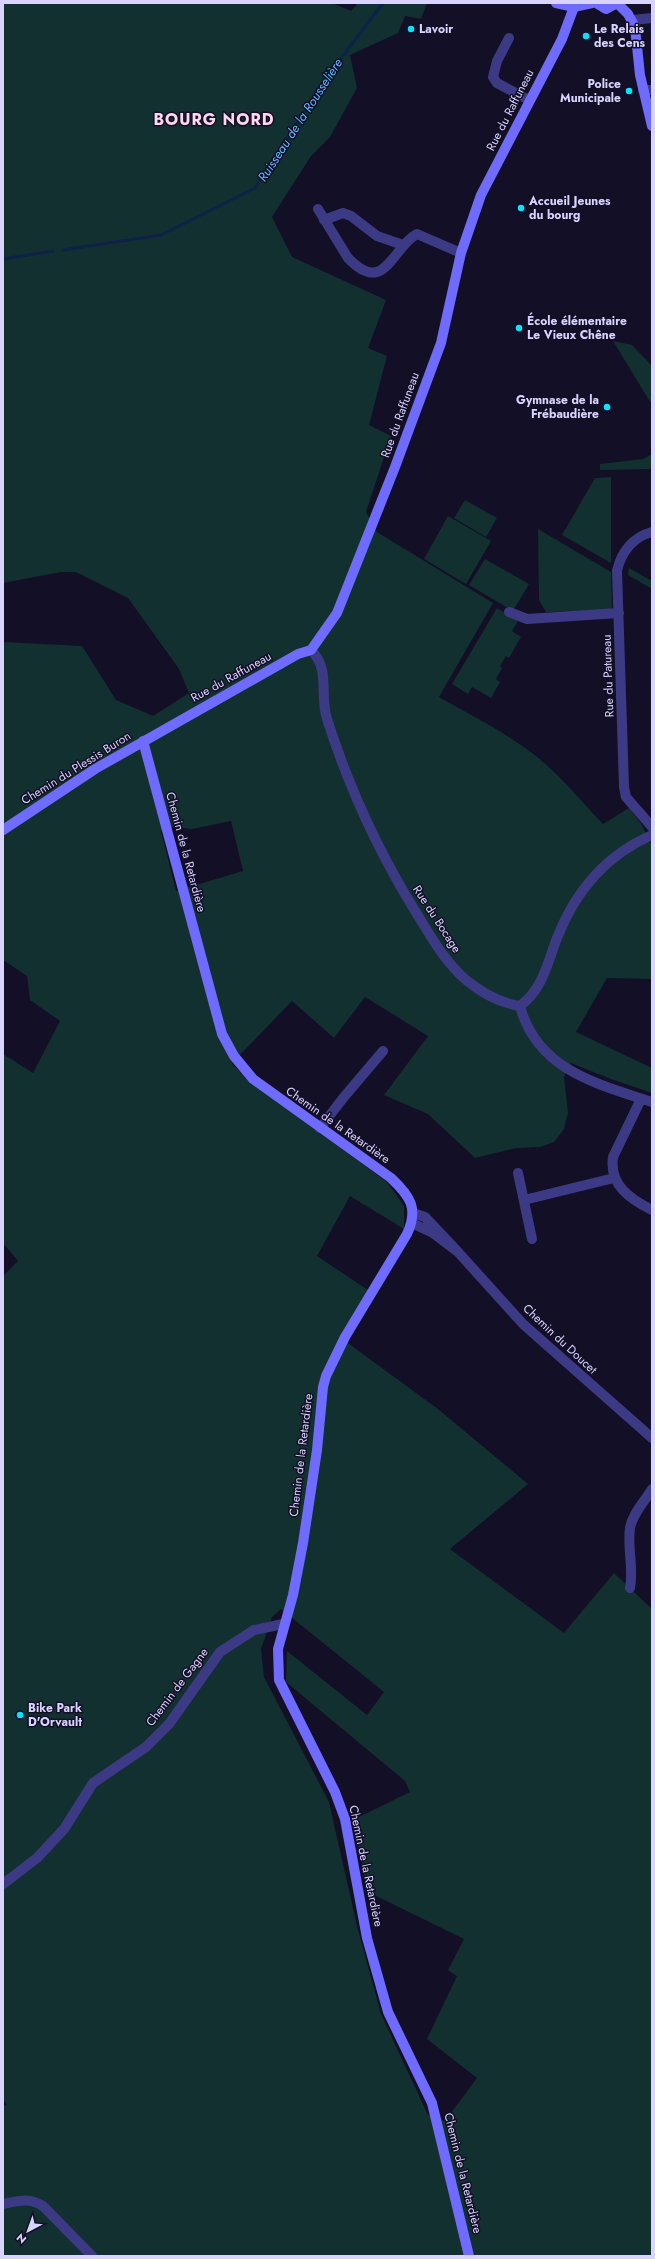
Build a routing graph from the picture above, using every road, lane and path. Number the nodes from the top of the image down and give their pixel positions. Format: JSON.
{"nodes":[{"id":1,"x":556,"y":3,"type":"edge"},
{"id":2,"x":592,"y":3,"type":"edge"},
{"id":3,"x":596,"y":3,"type":"edge"},
{"id":4,"x":617,"y":3,"type":"edge"},
{"id":5,"x":574,"y":7,"type":"junction"},
{"id":6,"x":652,"y":18,"type":"edge"},
{"id":7,"x":633,"y":20,"type":"junction"},
{"id":8,"x":509,"y":38,"type":"dead end"},
{"id":9,"x":647,"y":90,"type":"edge"},
{"id":10,"x":529,"y":100,"type":"junction"},
{"id":11,"x":652,"y":126,"type":"edge"},
{"id":12,"x":318,"y":209,"type":"dead end"},
{"id":13,"x":324,"y":220,"type":"junction"},
{"id":14,"x":403,"y":245,"type":"junction"},
{"id":15,"x":461,"y":253,"type":"junction"},
{"id":16,"x":652,"y":532,"type":"edge"},
{"id":17,"x":508,"y":612,"type":"dead end"},
{"id":18,"x":619,"y":613,"type":"junction"},
{"id":19,"x":311,"y":650,"type":"junction"},
{"id":20,"x":143,"y":741,"type":"junction"},
{"id":21,"x":652,"y":827,"type":"edge"},
{"id":22,"x":3,"y":830,"type":"edge"},
{"id":23,"x":652,"y":835,"type":"edge"},
{"id":24,"x":520,"y":1006,"type":"junction"},
{"id":25,"x":383,"y":1051,"type":"dead end"},
{"id":26,"x":641,"y":1099,"type":"junction"},
{"id":27,"x":652,"y":1102,"type":"edge"},
{"id":28,"x":320,"y":1128,"type":"junction"},
{"id":29,"x":518,"y":1173,"type":"dead end"},
{"id":30,"x":614,"y":1178,"type":"junction"},
{"id":31,"x":524,"y":1200,"type":"junction"},
{"id":32,"x":652,"y":1210,"type":"edge"},
{"id":33,"x":412,"y":1218,"type":"junction"},
{"id":34,"x":532,"y":1239,"type":"dead end"},
{"id":35,"x":652,"y":1438,"type":"edge"},
{"id":36,"x":652,"y":1490,"type":"edge"},
{"id":37,"x":630,"y":1588,"type":"dead end"},
{"id":38,"x":283,"y":1624,"type":"junction"},
{"id":39,"x":3,"y":1884,"type":"edge"},
{"id":40,"x":3,"y":2204,"type":"edge"},
{"id":41,"x":92,"y":2256,"type":"edge"},
{"id":42,"x":469,"y":2256,"type":"edge"}],
"edges":[{"from":1,"to":5,"type":"street"},
{"from":2,"to":5,"type":"street"},
{"from":3,"to":4,"type":"street"},
{"from":4,"to":7,"type":"street"},
{"from":5,"to":10,"type":"street","name":"Rue du Raffuneau"},
{"from":6,"to":7,"type":"street"},
{"from":7,"to":9,"type":"street"},
{"from":8,"to":10,"type":"street"},
{"from":9,"to":11,"type":"street"},
{"from":10,"to":15,"type":"street","name":"Rue du Raffuneau"},
{"from":12,"to":13,"type":"street"},
{"from":13,"to":14,"type":"street"},
{"from":13,"to":14,"type":"street"},
{"from":14,"to":15,"type":"street"},
{"from":15,"to":19,"type":"street","name":"Rue du Raffuneau"},
{"from":16,"to":18,"type":"street","name":"Rue du Patureau"},
{"from":17,"to":18,"type":"street"},
{"from":18,"to":21,"type":"street","name":"Rue du Patureau"},
{"from":19,"to":20,"type":"street","name":"Rue du Raffuneau"},
{"from":19,"to":24,"type":"street","name":"Rue du Bocage"},
{"from":20,"to":22,"type":"street","name":"Chemin du Plessis Buron"},
{"from":20,"to":28,"type":"street","name":"Chemin de la Retardière"},
{"from":23,"to":24,"type":"street"},
{"from":24,"to":26,"type":"street"},
{"from":25,"to":28,"type":"street"},
{"from":26,"to":27,"type":"street"},
{"from":26,"to":30,"type":"street"},
{"from":28,"to":33,"type":"street","name":"Chemin de la Retardière"},
{"from":29,"to":31,"type":"street"},
{"from":30,"to":31,"type":"street"},
{"from":30,"to":32,"type":"street"},
{"from":31,"to":34,"type":"street"},
{"from":33,"to":35,"type":"street","name":"Chemin du Doucet"},
{"from":33,"to":38,"type":"street","name":"Chemin de la Retardière"},
{"from":36,"to":37,"type":"street"},
{"from":38,"to":39,"type":"street","name":"Chemin de Gagne"},
{"from":38,"to":42,"type":"street","name":"Chemin de la Retardière"},
{"from":40,"to":41,"type":"street"}]}
